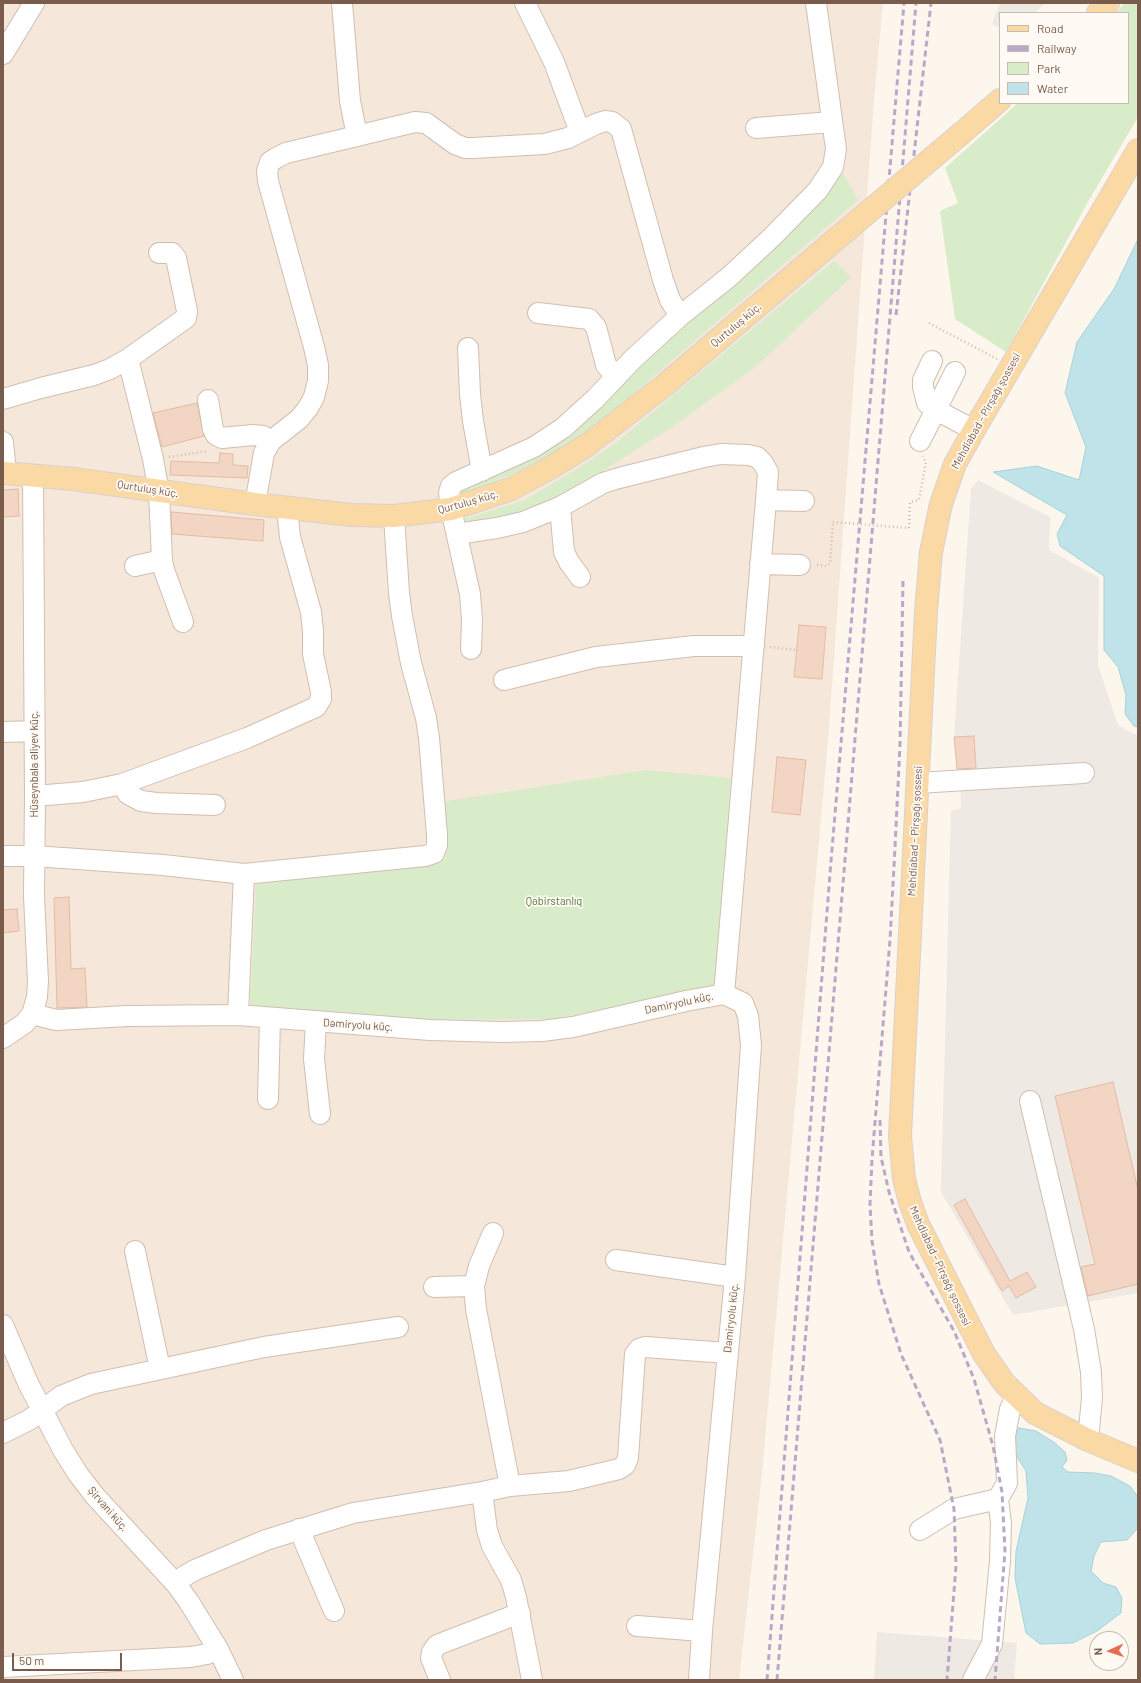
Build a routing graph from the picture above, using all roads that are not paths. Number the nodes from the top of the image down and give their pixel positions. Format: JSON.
{"nodes":[{"id":1,"x":34,"y":3,"type":"edge"},
{"id":2,"x":342,"y":3,"type":"edge"},
{"id":3,"x":525,"y":3,"type":"edge"},
{"id":4,"x":816,"y":3,"type":"edge"},
{"id":5,"x":1108,"y":3,"type":"edge"},
{"id":6,"x":1099,"y":12,"type":"edge"},
{"id":7,"x":3,"y":54,"type":"edge"},
{"id":8,"x":999,"y":101,"type":"edge"},
{"id":9,"x":832,"y":122,"type":"junction"},
{"id":10,"x":756,"y":128,"type":"dead end"},
{"id":11,"x":580,"y":132,"type":"junction"},
{"id":12,"x":357,"y":136,"type":"junction"},
{"id":13,"x":1138,"y":150,"type":"edge"},
{"id":14,"x":159,"y":253,"type":"dead end"},
{"id":15,"x":538,"y":313,"type":"dead end"},
{"id":16,"x":680,"y":316,"type":"junction"},
{"id":17,"x":468,"y":348,"type":"dead end"},
{"id":18,"x":128,"y":358,"type":"junction"},
{"id":19,"x":932,"y":361,"type":"dead end"},
{"id":20,"x":955,"y":372,"type":"dead end"},
{"id":21,"x":616,"y":377,"type":"junction"},
{"id":22,"x":3,"y":399,"type":"edge"},
{"id":23,"x":208,"y":400,"type":"dead end"},
{"id":24,"x":936,"y":410,"type":"junction"},
{"id":25,"x":974,"y":430,"type":"junction"},
{"id":26,"x":271,"y":441,"type":"junction"},
{"id":27,"x":920,"y":441,"type":"road end"},
{"id":28,"x":3,"y":442,"type":"edge"},
{"id":29,"x":482,"y":471,"type":"junction"},
{"id":30,"x":4,"y":473,"type":"edge"},
{"id":31,"x":33,"y":475,"type":"junction"},
{"id":32,"x":158,"y":492,"type":"junction"},
{"id":33,"x":766,"y":500,"type":"junction"},
{"id":34,"x":804,"y":501,"type":"dead end"},
{"id":35,"x":255,"y":504,"type":"junction"},
{"id":36,"x":560,"y":507,"type":"junction"},
{"id":37,"x":287,"y":508,"type":"junction"},
{"id":38,"x":451,"y":509,"type":"junction"},
{"id":39,"x":394,"y":516,"type":"junction"},
{"id":40,"x":457,"y":534,"type":"junction"},
{"id":41,"x":162,"y":560,"type":"junction"},
{"id":42,"x":760,"y":564,"type":"junction"},
{"id":43,"x":800,"y":565,"type":"dead end"},
{"id":44,"x":135,"y":566,"type":"dead end"},
{"id":45,"x":580,"y":578,"type":"dead end"},
{"id":46,"x":183,"y":622,"type":"dead end"},
{"id":47,"x":754,"y":646,"type":"junction"},
{"id":48,"x":471,"y":649,"type":"dead end"},
{"id":49,"x":504,"y":680,"type":"dead end"},
{"id":50,"x":34,"y":731,"type":"junction"},
{"id":51,"x":3,"y":732,"type":"edge"},
{"id":52,"x":1084,"y":772,"type":"dead end"},
{"id":53,"x":918,"y":783,"type":"junction"},
{"id":54,"x":122,"y":784,"type":"junction"},
{"id":55,"x":35,"y":796,"type":"junction"},
{"id":56,"x":215,"y":805,"type":"dead end"},
{"id":57,"x":3,"y":856,"type":"edge"},
{"id":58,"x":34,"y":856,"type":"junction"},
{"id":59,"x":244,"y":874,"type":"junction"},
{"id":60,"x":724,"y":994,"type":"junction"},
{"id":61,"x":32,"y":1014,"type":"junction"},
{"id":62,"x":238,"y":1015,"type":"junction"},
{"id":63,"x":270,"y":1018,"type":"junction"},
{"id":64,"x":316,"y":1021,"type":"junction"},
{"id":65,"x":3,"y":1038,"type":"edge"},
{"id":66,"x":268,"y":1099,"type":"dead end"},
{"id":67,"x":1030,"y":1101,"type":"dead end"},
{"id":68,"x":320,"y":1114,"type":"dead end"},
{"id":69,"x":493,"y":1233,"type":"dead end"},
{"id":70,"x":135,"y":1251,"type":"dead end"},
{"id":71,"x":616,"y":1260,"type":"dead end"},
{"id":72,"x":735,"y":1277,"type":"junction"},
{"id":73,"x":474,"y":1286,"type":"junction"},
{"id":74,"x":434,"y":1287,"type":"dead end"},
{"id":75,"x":3,"y":1325,"type":"edge"},
{"id":76,"x":398,"y":1327,"type":"dead end"},
{"id":77,"x":727,"y":1353,"type":"junction"},
{"id":78,"x":160,"y":1369,"type":"junction"},
{"id":79,"x":1016,"y":1396,"type":"junction"},
{"id":80,"x":42,"y":1410,"type":"junction"},
{"id":81,"x":3,"y":1433,"type":"edge"},
{"id":82,"x":1088,"y":1440,"type":"junction"},
{"id":83,"x":1138,"y":1461,"type":"edge"},
{"id":84,"x":510,"y":1486,"type":"junction"},
{"id":85,"x":482,"y":1492,"type":"junction"},
{"id":86,"x":998,"y":1499,"type":"junction"},
{"id":87,"x":299,"y":1528,"type":"junction"},
{"id":88,"x":920,"y":1530,"type":"dead end"},
{"id":89,"x":176,"y":1584,"type":"junction"},
{"id":90,"x":334,"y":1611,"type":"dead end"},
{"id":91,"x":520,"y":1613,"type":"junction"},
{"id":92,"x":637,"y":1626,"type":"dead end"},
{"id":93,"x":702,"y":1631,"type":"junction"},
{"id":94,"x":218,"y":1649,"type":"junction"},
{"id":95,"x":3,"y":1667,"type":"edge"},
{"id":96,"x":233,"y":1680,"type":"edge"},
{"id":97,"x":440,"y":1680,"type":"edge"},
{"id":98,"x":532,"y":1680,"type":"edge"},
{"id":99,"x":699,"y":1680,"type":"edge"},
{"id":100,"x":973,"y":1680,"type":"edge"}],
"edges":[{"from":1,"to":7,"type":"street"},
{"from":2,"to":12,"type":"street"},
{"from":3,"to":11,"type":"street"},
{"from":4,"to":9,"type":"street"},
{"from":5,"to":6,"type":"main road"},
{"from":8,"to":38,"type":"main road","name":"Qurtuluş küç.","bridge":true},
{"from":9,"to":10,"type":"street"},
{"from":9,"to":16,"type":"street"},
{"from":11,"to":12,"type":"street"},
{"from":11,"to":16,"type":"street"},
{"from":12,"to":26,"type":"street"},
{"from":13,"to":25,"type":"main road","name":"Mehdiabad - Pirşağı şossesi"},
{"from":14,"to":18,"type":"street"},
{"from":15,"to":21,"type":"street"},
{"from":16,"to":21,"type":"street"},
{"from":17,"to":29,"type":"street"},
{"from":18,"to":22,"type":"street"},
{"from":18,"to":32,"type":"street"},
{"from":19,"to":24,"type":"street"},
{"from":20,"to":24,"type":"street"},
{"from":21,"to":29,"type":"street"},
{"from":23,"to":26,"type":"street"},
{"from":24,"to":25,"type":"street"},
{"from":24,"to":27,"type":"street"},
{"from":25,"to":53,"type":"main road","name":"Mehdiabad - Pirşağı şossesi"},
{"from":26,"to":35,"type":"street"},
{"from":28,"to":30,"type":"street"},
{"from":29,"to":38,"type":"street"},
{"from":30,"to":31,"type":"main road","name":"Qurtuluş küç."},
{"from":31,"to":32,"type":"main road","name":"Qurtuluş küç."},
{"from":31,"to":50,"type":"street","name":"Hüseynbala Əliyev küç."},
{"from":32,"to":35,"type":"main road","name":"Qurtuluş küç."},
{"from":32,"to":41,"type":"street"},
{"from":33,"to":34,"type":"street"},
{"from":33,"to":36,"type":"street"},
{"from":33,"to":42,"type":"street"},
{"from":35,"to":37,"type":"main road","name":"Qurtuluş küç."},
{"from":36,"to":40,"type":"street"},
{"from":36,"to":45,"type":"street"},
{"from":37,"to":39,"type":"main road","name":"Qurtuluş küç."},
{"from":37,"to":54,"type":"street"},
{"from":38,"to":39,"type":"main road","name":"Qurtuluş küç."},
{"from":38,"to":40,"type":"street"},
{"from":39,"to":59,"type":"street"},
{"from":40,"to":48,"type":"street"},
{"from":41,"to":44,"type":"street"},
{"from":41,"to":46,"type":"street"},
{"from":42,"to":43,"type":"street"},
{"from":42,"to":47,"type":"street"},
{"from":47,"to":49,"type":"street"},
{"from":47,"to":60,"type":"street"},
{"from":50,"to":51,"type":"street"},
{"from":50,"to":55,"type":"street","name":"Hüseynbala Əliyev küç."},
{"from":52,"to":53,"type":"street"},
{"from":53,"to":79,"type":"main road","name":"Mehdiabad - Pirşağı şossesi"},
{"from":54,"to":55,"type":"street"},
{"from":54,"to":56,"type":"street"},
{"from":55,"to":58,"type":"street","name":"Hüseynbala Əliyev küç."},
{"from":57,"to":58,"type":"street"},
{"from":58,"to":59,"type":"street"},
{"from":58,"to":61,"type":"street","name":"Hüseynbala Əliyev küç."},
{"from":59,"to":62,"type":"street"},
{"from":60,"to":64,"type":"street","name":"Dəmiryolu küç."},
{"from":60,"to":72,"type":"street","name":"Dəmiryolu küç."},
{"from":61,"to":62,"type":"street","name":"Dəmiryolu küç."},
{"from":61,"to":65,"type":"street"},
{"from":62,"to":63,"type":"street","name":"Dəmiryolu küç."},
{"from":63,"to":64,"type":"street","name":"Dəmiryolu küç."},
{"from":63,"to":66,"type":"street"},
{"from":64,"to":68,"type":"street"},
{"from":67,"to":82,"type":"street"},
{"from":69,"to":73,"type":"street"},
{"from":70,"to":78,"type":"street"},
{"from":71,"to":72,"type":"street"},
{"from":72,"to":77,"type":"street","name":"Dəmiryolu küç."},
{"from":73,"to":74,"type":"street"},
{"from":73,"to":84,"type":"street"},
{"from":75,"to":80,"type":"street","name":"Şirvani küç."},
{"from":76,"to":78,"type":"street"},
{"from":77,"to":84,"type":"street"},
{"from":77,"to":93,"type":"street","name":"Dəmiryolu küç."},
{"from":78,"to":80,"type":"street"},
{"from":79,"to":82,"type":"main road","name":"Mehdiabad - Pirşağı şossesi"},
{"from":79,"to":86,"type":"street"},
{"from":80,"to":81,"type":"street"},
{"from":80,"to":89,"type":"street","name":"Şirvani küç."},
{"from":82,"to":83,"type":"main road","name":"Mehdiabad - Pirşağı şossesi"},
{"from":84,"to":85,"type":"street"},
{"from":85,"to":87,"type":"street"},
{"from":85,"to":91,"type":"street"},
{"from":86,"to":88,"type":"street"},
{"from":86,"to":100,"type":"street"},
{"from":87,"to":89,"type":"street"},
{"from":87,"to":90,"type":"street"},
{"from":89,"to":94,"type":"street","name":"Şirvani küç."},
{"from":91,"to":97,"type":"street"},
{"from":91,"to":98,"type":"street"},
{"from":92,"to":93,"type":"street"},
{"from":93,"to":99,"type":"street","name":"Dəmiryolu küç."},
{"from":94,"to":95,"type":"street"},
{"from":94,"to":96,"type":"street","name":"Şirvani küç."}]}
